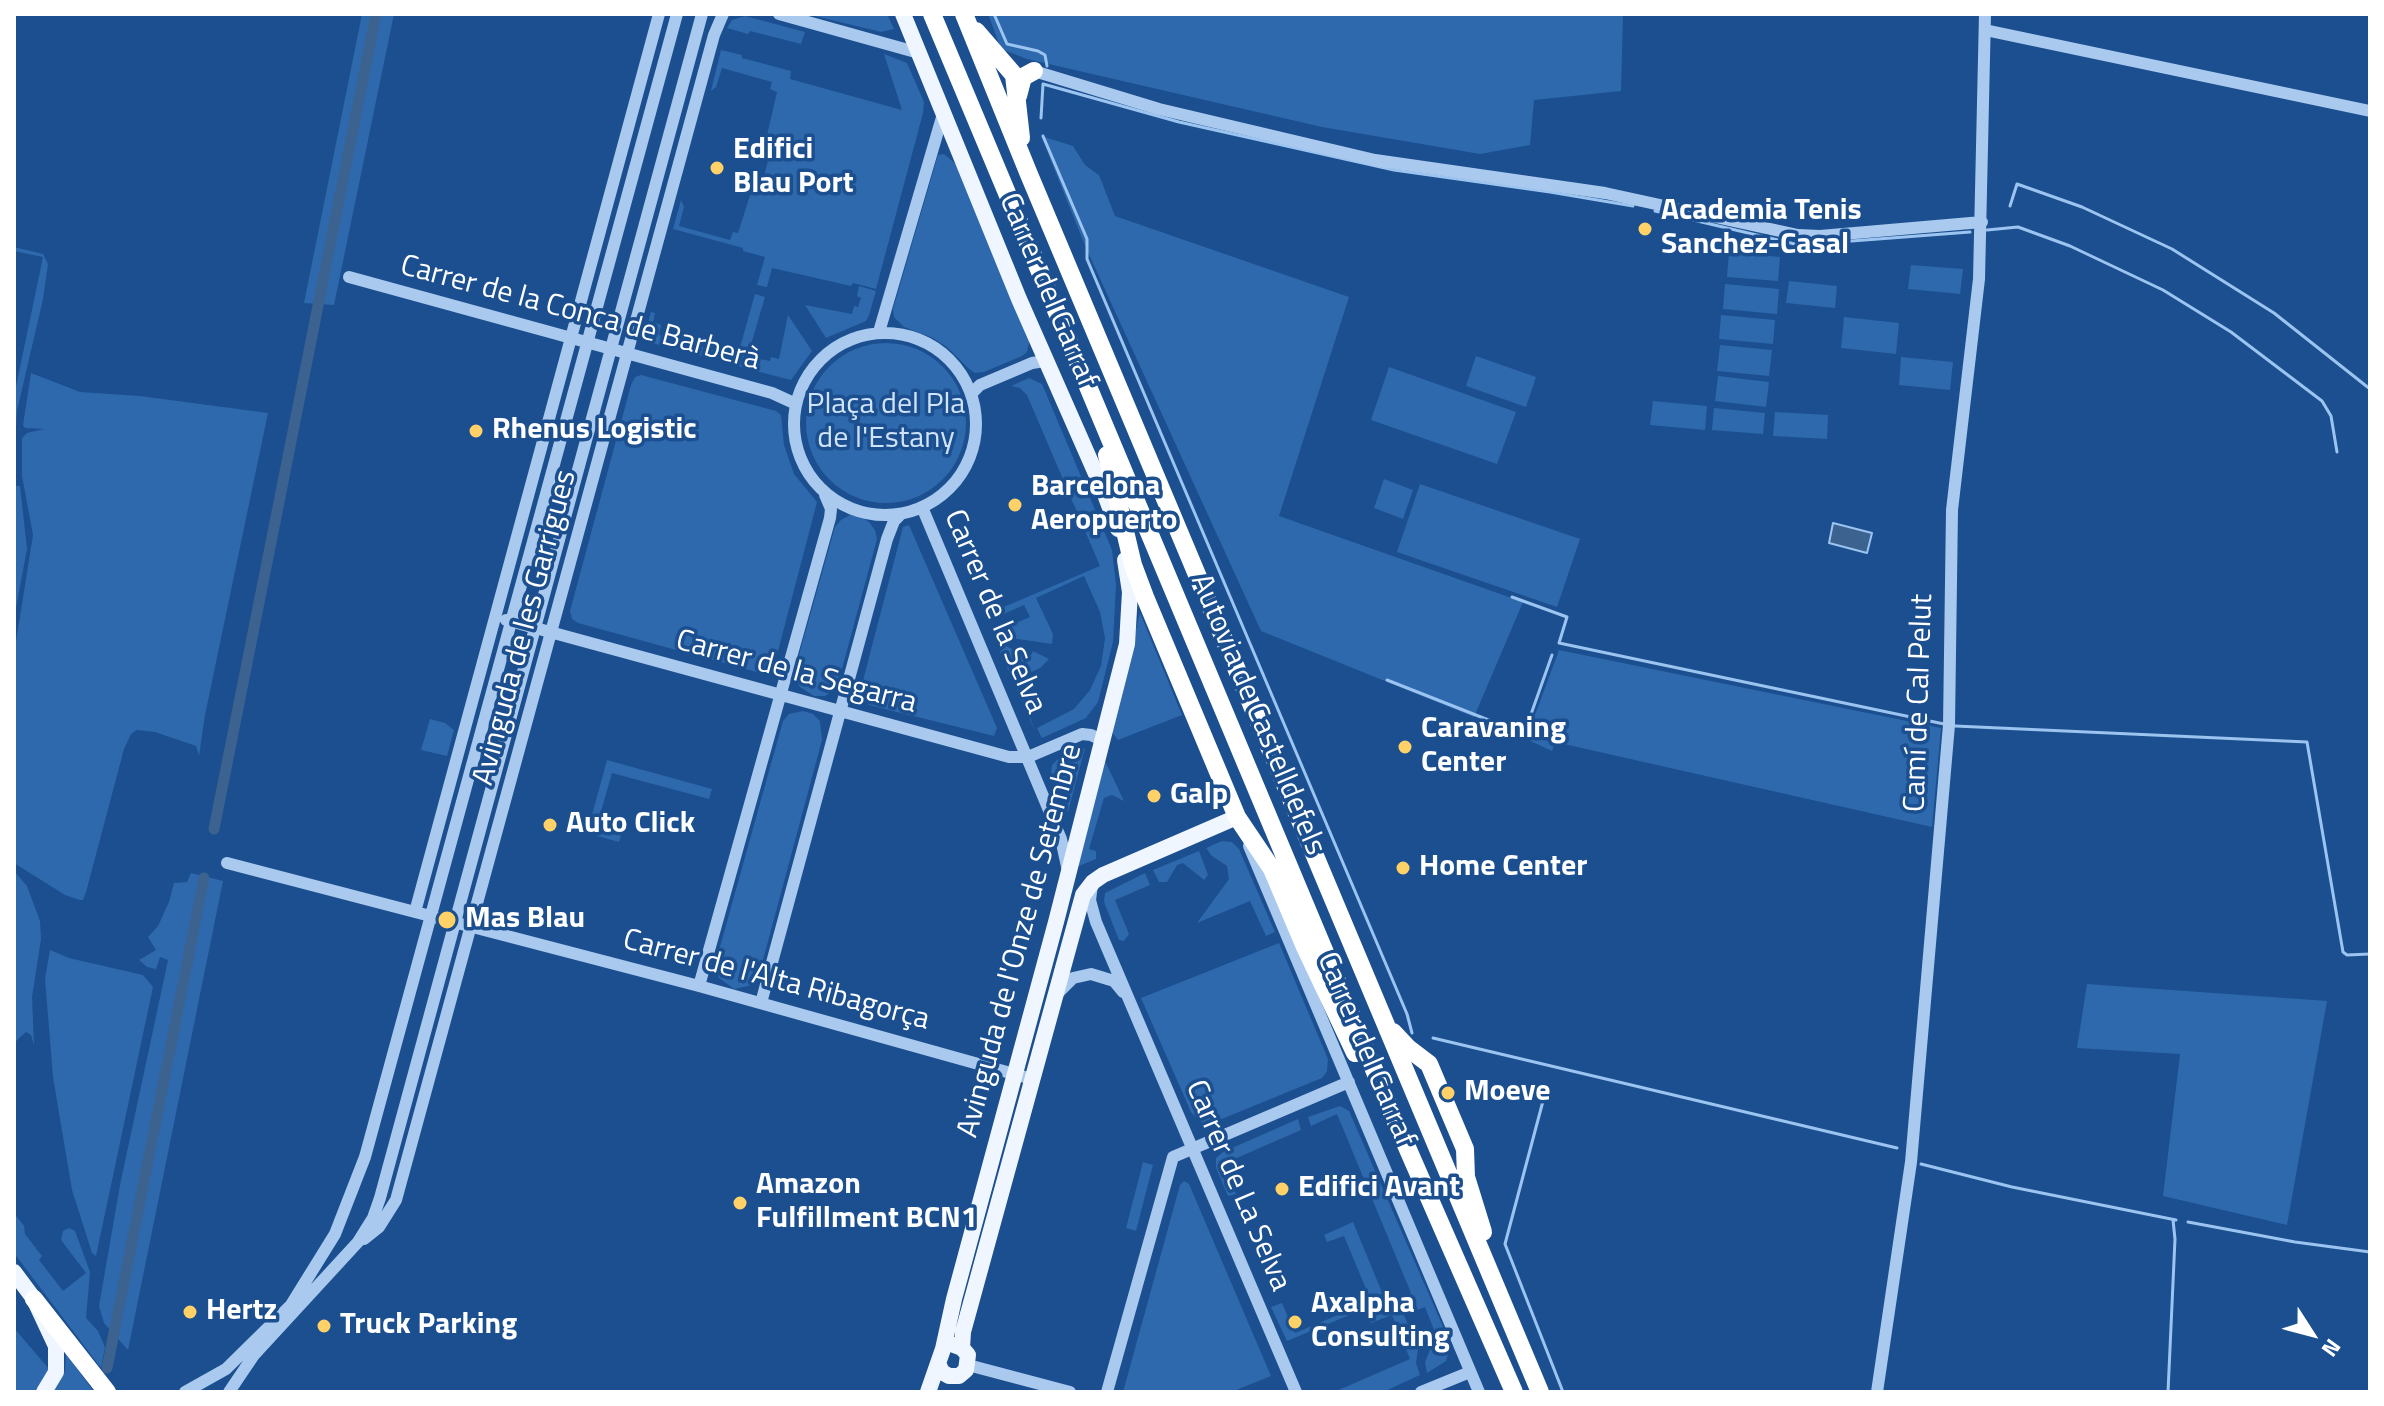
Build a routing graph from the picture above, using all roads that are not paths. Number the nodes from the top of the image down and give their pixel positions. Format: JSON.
{"nodes":[{"id":1,"x":659,"y":14,"type":"edge"},
{"id":2,"x":677,"y":14,"type":"edge"},
{"id":3,"x":702,"y":14,"type":"edge"},
{"id":4,"x":723,"y":14,"type":"edge"},
{"id":5,"x":779,"y":14,"type":"edge"},
{"id":6,"x":903,"y":14,"type":"edge"},
{"id":7,"x":932,"y":14,"type":"edge"},
{"id":8,"x":1985,"y":14,"type":"edge"},
{"id":9,"x":966,"y":17,"type":"edge"},
{"id":10,"x":1985,"y":30,"type":"junction"},
{"id":11,"x":919,"y":53,"type":"junction"},
{"id":12,"x":1001,"y":57,"type":"junction"},
{"id":13,"x":1034,"y":71,"type":"junction"},
{"id":14,"x":1017,"y":103,"type":"junction"},
{"id":15,"x":2370,"y":111,"type":"edge"},
{"id":16,"x":943,"y":114,"type":"junction"},
{"id":17,"x":1028,"y":172,"type":"junction"},
{"id":18,"x":1982,"y":222,"type":"junction"},
{"id":19,"x":349,"y":277,"type":"dead end"},
{"id":20,"x":879,"y":332,"type":"junction"},
{"id":21,"x":571,"y":338,"type":"junction"},
{"id":22,"x":587,"y":342,"type":"junction"},
{"id":23,"x":612,"y":349,"type":"junction"},
{"id":24,"x":627,"y":353,"type":"junction"},
{"id":25,"x":1045,"y":361,"type":"junction"},
{"id":26,"x":1085,"y":375,"type":"junction"},
{"id":27,"x":972,"y":393,"type":"junction"},
{"id":28,"x":796,"y":404,"type":"junction"},
{"id":29,"x":824,"y":492,"type":"junction"},
{"id":30,"x":922,"y":507,"type":"junction"},
{"id":31,"x":901,"y":514,"type":"junction"},
{"id":32,"x":1133,"y":565,"type":"junction"},
{"id":33,"x":1130,"y":592,"type":"junction"},
{"id":34,"x":495,"y":617,"type":"junction"},
{"id":35,"x":512,"y":622,"type":"junction"},
{"id":36,"x":536,"y":628,"type":"junction"},
{"id":37,"x":551,"y":633,"type":"junction"},
{"id":38,"x":780,"y":696,"type":"junction"},
{"id":39,"x":1112,"y":708,"type":"junction"},
{"id":40,"x":840,"y":711,"type":"junction"},
{"id":41,"x":1082,"y":734,"type":"junction"},
{"id":42,"x":1104,"y":741,"type":"junction"},
{"id":43,"x":1028,"y":757,"type":"junction"},
{"id":44,"x":1237,"y":817,"type":"junction"},
{"id":45,"x":227,"y":863,"type":"dead end"},
{"id":46,"x":1068,"y":871,"type":"junction"},
{"id":47,"x":1090,"y":886,"type":"junction"},
{"id":48,"x":415,"y":912,"type":"junction"},
{"id":49,"x":432,"y":916,"type":"junction"},
{"id":50,"x":456,"y":923,"type":"junction"},
{"id":51,"x":472,"y":927,"type":"junction"},
{"id":52,"x":699,"y":986,"type":"junction"},
{"id":53,"x":1054,"y":998,"type":"junction"},
{"id":54,"x":1130,"y":1000,"type":"junction"},
{"id":55,"x":761,"y":1003,"type":"junction"},
{"id":56,"x":1381,"y":1017,"type":"junction"},
{"id":57,"x":1015,"y":1072,"type":"junction"},
{"id":58,"x":1032,"y":1079,"type":"junction"},
{"id":59,"x":1349,"y":1082,"type":"junction"},
{"id":60,"x":1396,"y":1122,"type":"junction"},
{"id":61,"x":1191,"y":1149,"type":"junction"},
{"id":62,"x":358,"y":1242,"type":"junction"},
{"id":63,"x":14,"y":1272,"type":"edge"},
{"id":64,"x":34,"y":1299,"type":"junction"},
{"id":65,"x":1517,"y":1337,"type":"junction"},
{"id":66,"x":962,"y":1348,"type":"junction"},
{"id":67,"x":940,"y":1356,"type":"junction"},
{"id":68,"x":968,"y":1365,"type":"junction"},
{"id":69,"x":1470,"y":1372,"type":"junction"},
{"id":70,"x":950,"y":1384,"type":"edge"},
{"id":71,"x":44,"y":1392,"type":"edge"},
{"id":72,"x":107,"y":1392,"type":"edge"},
{"id":73,"x":185,"y":1392,"type":"edge"},
{"id":74,"x":229,"y":1392,"type":"edge"},
{"id":75,"x":928,"y":1392,"type":"edge"},
{"id":76,"x":1070,"y":1392,"type":"edge"},
{"id":77,"x":1107,"y":1392,"type":"edge"},
{"id":78,"x":1296,"y":1392,"type":"edge"},
{"id":79,"x":1421,"y":1392,"type":"edge"},
{"id":80,"x":1479,"y":1392,"type":"edge"},
{"id":81,"x":1514,"y":1392,"type":"edge"},
{"id":82,"x":1540,"y":1392,"type":"edge"},
{"id":83,"x":1877,"y":1392,"type":"edge"}],
"edges":[{"from":1,"to":21,"type":"street","name":"Avinguda de les Garrigues"},
{"from":2,"to":22,"type":"street","name":"Avinguda de les Garrigues"},
{"from":3,"to":23,"type":"street","name":"Avinguda de les Garrigues"},
{"from":4,"to":24,"type":"street","name":"Avinguda de les Garrigues"},
{"from":5,"to":11,"type":"street"},
{"from":6,"to":11,"type":"main road","name":"Carrer del Garraf"},
{"from":7,"to":26,"type":"highway","name":"Autovia de Castelldefels"},
{"from":8,"to":10,"type":"street","name":"Camí de Cal Pelut"},
{"from":9,"to":12,"type":"highway"},
{"from":9,"to":17,"type":"highway","name":"Autovia de Castelldefels"},
{"from":10,"to":15,"type":"street"},
{"from":10,"to":18,"type":"street","name":"Camí de Cal Pelut"},
{"from":11,"to":16,"type":"main road","name":"Carrer del Garraf"},
{"from":12,"to":13,"type":"highway"},
{"from":12,"to":14,"type":"highway"},
{"from":13,"to":14,"type":"highway"},
{"from":13,"to":18,"type":"street"},
{"from":14,"to":17,"type":"highway"},
{"from":16,"to":20,"type":"street"},
{"from":16,"to":25,"type":"main road","name":"Carrer del Garraf"},
{"from":17,"to":56,"type":"highway","name":"Autovia de Castelldefels"},
{"from":18,"to":83,"type":"street","name":"Camí de Cal Pelut"},
{"from":19,"to":21,"type":"street","name":"Carrer de la Conca de Barberà"},
{"from":20,"to":27,"type":"street"},
{"from":20,"to":28,"type":"street"},
{"from":21,"to":22,"type":"street","name":"Carrer de la Conca de Barberà"},
{"from":21,"to":34,"type":"street","name":"Avinguda de les Garrigues"},
{"from":22,"to":23,"type":"street","name":"Carrer de la Conca de Barberà"},
{"from":22,"to":35,"type":"street","name":"Avinguda de les Garrigues"},
{"from":23,"to":24,"type":"street","name":"Carrer de la Conca de Barberà"},
{"from":23,"to":36,"type":"street","name":"Avinguda de les Garrigues"},
{"from":24,"to":28,"type":"street","name":"Carrer de la Conca de Barberà"},
{"from":24,"to":37,"type":"street","name":"Avinguda de les Garrigues"},
{"from":25,"to":27,"type":"street"},
{"from":25,"to":33,"type":"main road","name":"Carrer del Garraf"},
{"from":26,"to":32,"type":"highway"},
{"from":26,"to":60,"type":"highway","name":"Autovia de Castelldefels"},
{"from":27,"to":30,"type":"street"},
{"from":28,"to":29,"type":"street"},
{"from":29,"to":31,"type":"street"},
{"from":29,"to":38,"type":"street"},
{"from":30,"to":31,"type":"street"},
{"from":30,"to":43,"type":"street","name":"Carrer de la Selva"},
{"from":31,"to":40,"type":"street"},
{"from":32,"to":33,"type":"highway"},
{"from":32,"to":44,"type":"highway"},
{"from":33,"to":39,"type":"main road","name":"Avinguda de l'Onze de Setembre"},
{"from":34,"to":35,"type":"street","name":"Carrer de la Segarra"},
{"from":34,"to":48,"type":"street","name":"Avinguda de les Garrigues"},
{"from":35,"to":36,"type":"street","name":"Carrer de la Segarra"},
{"from":35,"to":49,"type":"street","name":"Avinguda de les Garrigues"},
{"from":36,"to":37,"type":"street","name":"Carrer de la Segarra"},
{"from":36,"to":50,"type":"street","name":"Avinguda de les Garrigues"},
{"from":37,"to":38,"type":"street","name":"Carrer de la Segarra"},
{"from":37,"to":51,"type":"street","name":"Avinguda de les Garrigues"},
{"from":38,"to":40,"type":"street","name":"Carrer de la Segarra"},
{"from":38,"to":52,"type":"street"},
{"from":39,"to":41,"type":"street"},
{"from":39,"to":42,"type":"main road","name":"Avinguda de l'Onze de Setembre"},
{"from":40,"to":43,"type":"street","name":"Carrer de la Segarra"},
{"from":40,"to":55,"type":"street"},
{"from":41,"to":42,"type":"street"},
{"from":41,"to":43,"type":"street"},
{"from":42,"to":46,"type":"main road","name":"Avinguda de l'Onze de Setembre"},
{"from":43,"to":46,"type":"street","name":"Carrer de la Selva"},
{"from":44,"to":47,"type":"main road"},
{"from":44,"to":59,"type":"street","name":"Carrer del Garraf"},
{"from":44,"to":60,"type":"highway"},
{"from":45,"to":48,"type":"street","name":"Carrer de l'Alta Ribagorça"},
{"from":46,"to":57,"type":"main road","name":"Avinguda de l'Onze de Setembre"},
{"from":47,"to":53,"type":"main road","name":"Avinguda de l'Onze de Setembre"},
{"from":47,"to":54,"type":"street","name":"Carrer de La Selva"},
{"from":48,"to":49,"type":"street","name":"Carrer de l'Alta Ribagorça"},
{"from":49,"to":50,"type":"street","name":"Carrer de l'Alta Ribagorça"},
{"from":49,"to":73,"type":"street","name":"Avinguda de les Garrigues"},
{"from":50,"to":51,"type":"street","name":"Carrer de l'Alta Ribagorça"},
{"from":50,"to":62,"type":"street","name":"Avinguda de les Garrigues"},
{"from":51,"to":52,"type":"street","name":"Carrer de l'Alta Ribagorça"},
{"from":51,"to":62,"type":"street","name":"Avinguda de les Garrigues"},
{"from":52,"to":55,"type":"street","name":"Carrer de l'Alta Ribagorça"},
{"from":53,"to":54,"type":"street"},
{"from":53,"to":58,"type":"main road","name":"Avinguda de l'Onze de Setembre"},
{"from":54,"to":61,"type":"street","name":"Carrer de La Selva"},
{"from":55,"to":57,"type":"street","name":"Carrer de l'Alta Ribagorça"},
{"from":56,"to":65,"type":"highway","name":"Autovia de Castelldefels"},
{"from":56,"to":65,"type":"highway"},
{"from":57,"to":58,"type":"street","name":"Carrer de l'Alta Ribagorça"},
{"from":57,"to":67,"type":"main road","name":"Avinguda de l'Onze de Setembre"},
{"from":58,"to":66,"type":"main road","name":"Avinguda de l'Onze de Setembre"},
{"from":59,"to":61,"type":"street"},
{"from":59,"to":69,"type":"street","name":"Carrer del Garraf"},
{"from":60,"to":81,"type":"highway","name":"Autovia de Castelldefels"},
{"from":61,"to":77,"type":"street"},
{"from":61,"to":78,"type":"street","name":"Carrer de La Selva"},
{"from":62,"to":74,"type":"street","name":"Avinguda de les Garrigues"},
{"from":63,"to":64,"type":"main road"},
{"from":64,"to":71,"type":"main road"},
{"from":64,"to":72,"type":"highway"},
{"from":65,"to":82,"type":"highway","name":"Autovia de Castelldefels"},
{"from":66,"to":67,"type":"main road"},
{"from":66,"to":68,"type":"main road"},
{"from":67,"to":70,"type":"main road"},
{"from":67,"to":75,"type":"main road","name":"Avinguda de l'Onze de Setembre"},
{"from":68,"to":70,"type":"main road"},
{"from":68,"to":76,"type":"street"},
{"from":69,"to":79,"type":"street"},
{"from":69,"to":80,"type":"street","name":"Carrer del Garraf"}]}
